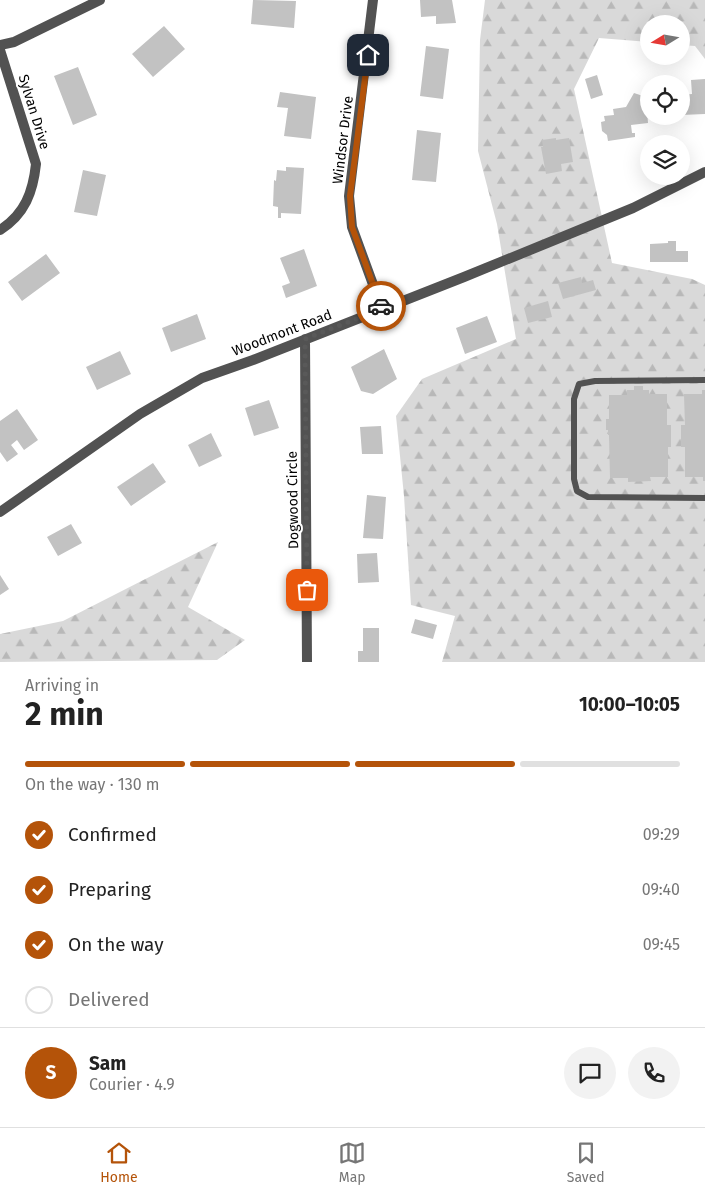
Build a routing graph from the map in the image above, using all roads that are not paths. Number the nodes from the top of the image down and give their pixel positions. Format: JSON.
{"nodes":[{"id":1,"x":100,"y":0,"type":"edge"},
{"id":2,"x":373,"y":0,"type":"edge"},
{"id":3,"x":0,"y":46,"type":"edge"},
{"id":4,"x":0,"y":50,"type":"edge"},
{"id":5,"x":705,"y":172,"type":"edge"},
{"id":6,"x":0,"y":230,"type":"edge"},
{"id":7,"x":382,"y":309,"type":"junction"},
{"id":8,"x":305,"y":339,"type":"junction"},
{"id":9,"x":705,"y":380,"type":"edge"},
{"id":10,"x":705,"y":498,"type":"edge"},
{"id":11,"x":0,"y":512,"type":"edge"},
{"id":12,"x":307,"y":662,"type":"edge"}],
"edges":[{"from":1,"to":3,"type":"street"},
{"from":2,"to":7,"type":"street","name":"Windsor Drive"},
{"from":4,"to":6,"type":"street","name":"Sylvan Drive"},
{"from":5,"to":7,"type":"street","name":"Woodmont Road"},
{"from":7,"to":8,"type":"street","name":"Woodmont Road"},
{"from":8,"to":11,"type":"street","name":"Woodmont Road"},
{"from":8,"to":12,"type":"street","name":"Dogwood Circle"},
{"from":9,"to":10,"type":"lane"}]}
